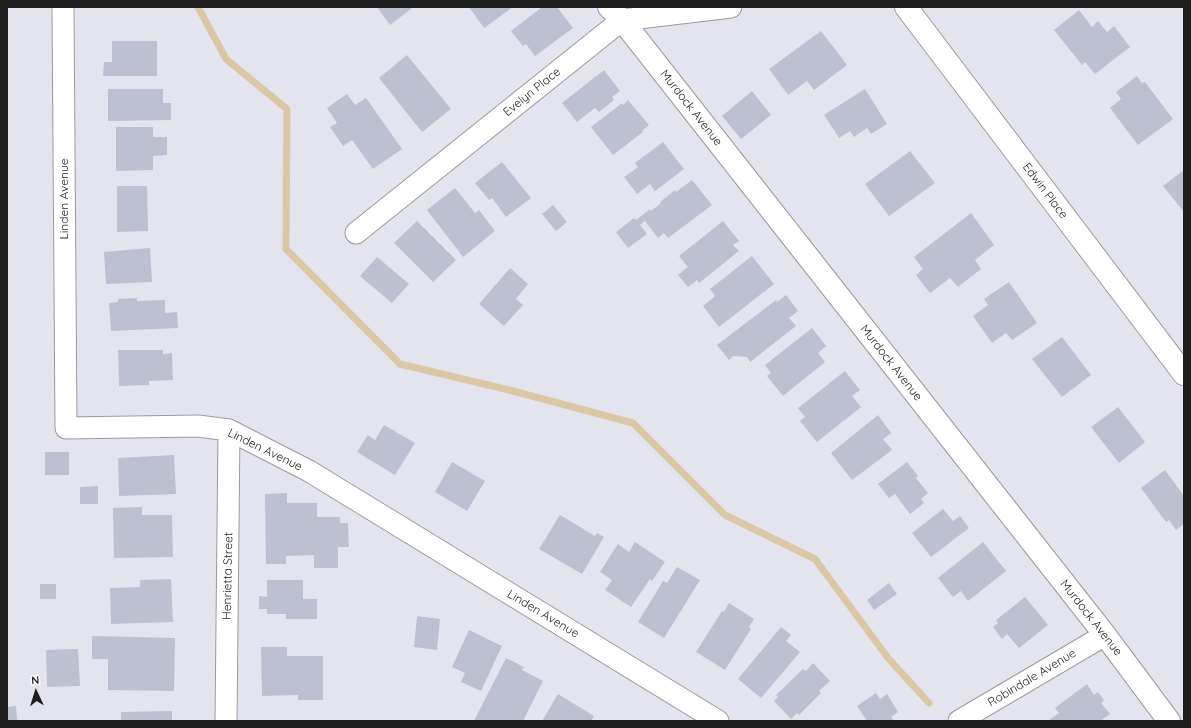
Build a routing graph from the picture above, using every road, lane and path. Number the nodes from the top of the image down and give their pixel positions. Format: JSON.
{"nodes":[{"id":1,"x":63,"y":7,"type":"edge"},
{"id":2,"x":731,"y":7,"type":"edge"},
{"id":3,"x":906,"y":7,"type":"edge"},
{"id":4,"x":616,"y":13,"type":"edge"},
{"id":5,"x":356,"y":232,"type":"dead end"},
{"id":6,"x":1184,"y":374,"type":"edge"},
{"id":7,"x":229,"y":430,"type":"junction"},
{"id":8,"x":1105,"y":635,"type":"junction"},
{"id":9,"x":226,"y":721,"type":"edge"},
{"id":10,"x":718,"y":721,"type":"edge"},
{"id":11,"x":959,"y":721,"type":"edge"},
{"id":12,"x":1169,"y":721,"type":"edge"}],
"edges":[{"from":1,"to":7,"type":"street","name":"Linden Avenue"},
{"from":2,"to":4,"type":"street"},
{"from":3,"to":6,"type":"street","name":"Edwin Place"},
{"from":4,"to":5,"type":"street","name":"Evelyn Place"},
{"from":4,"to":8,"type":"street","name":"Murdock Avenue"},
{"from":7,"to":9,"type":"street","name":"Henrietta Street"},
{"from":7,"to":10,"type":"street","name":"Linden Avenue"},
{"from":8,"to":11,"type":"street","name":"Robindale Avenue"},
{"from":8,"to":12,"type":"street","name":"Murdock Avenue"}]}
